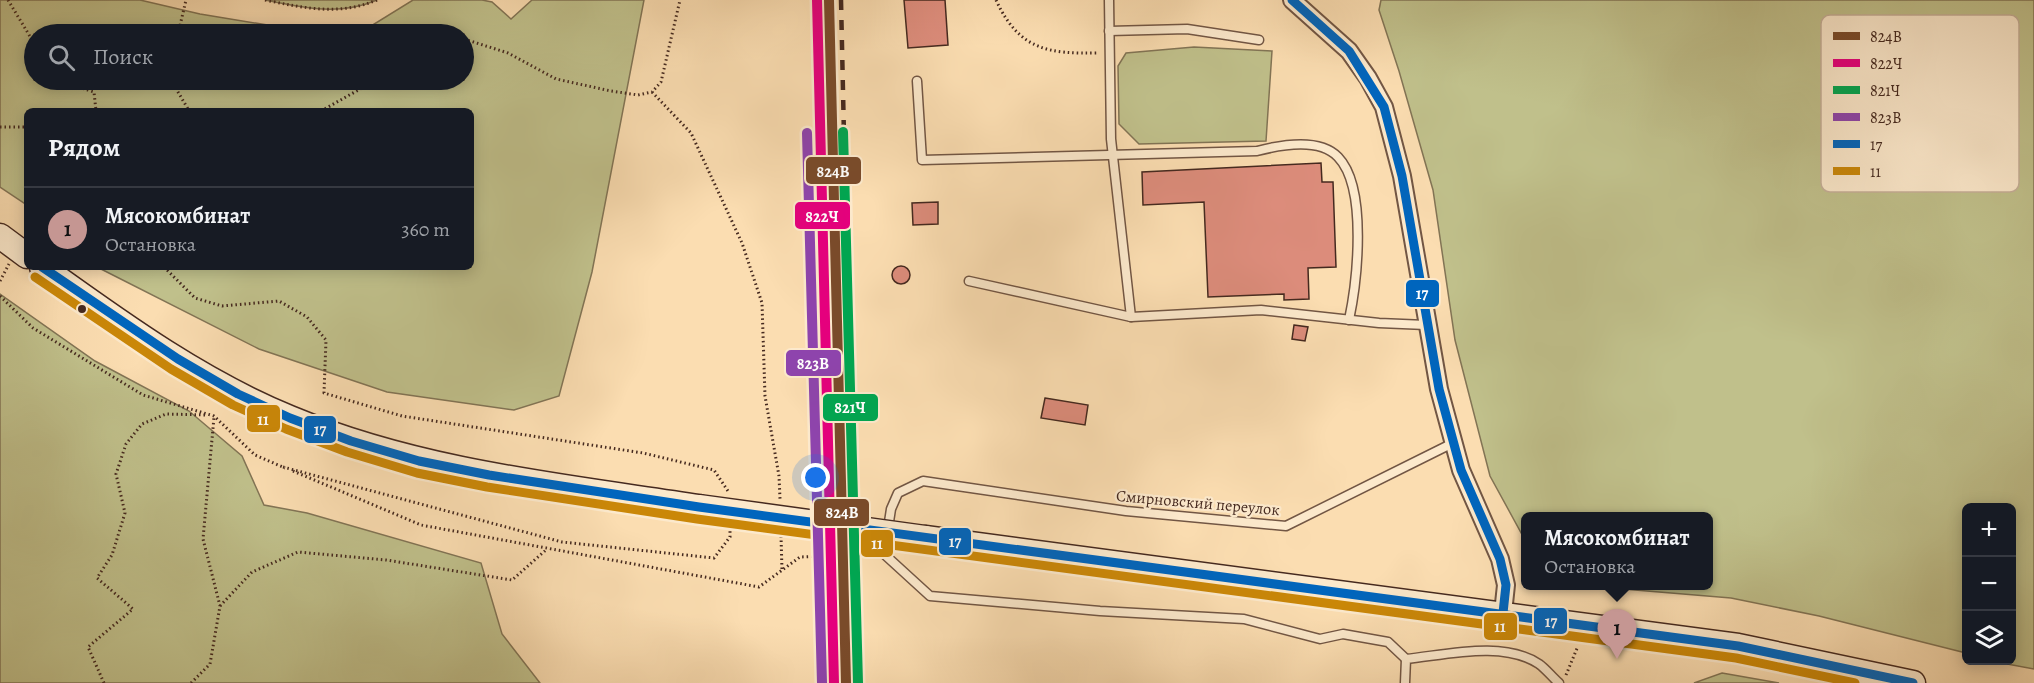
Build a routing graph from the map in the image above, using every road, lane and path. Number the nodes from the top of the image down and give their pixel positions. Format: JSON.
{"nodes":[{"id":1,"x":8,"y":0,"type":"edge"},
{"id":2,"x":186,"y":0,"type":"edge"},
{"id":3,"x":265,"y":0,"type":"edge"},
{"id":4,"x":377,"y":0,"type":"edge"},
{"id":5,"x":680,"y":0,"type":"edge"},
{"id":6,"x":996,"y":0,"type":"edge"},
{"id":7,"x":1109,"y":0,"type":"edge"},
{"id":8,"x":1292,"y":0,"type":"edge"},
{"id":9,"x":180,"y":24,"type":"edge"},
{"id":10,"x":24,"y":26,"type":"edge"},
{"id":11,"x":1109,"y":31,"type":"junction"},
{"id":12,"x":1259,"y":40,"type":"dead end"},
{"id":13,"x":474,"y":42,"type":"edge"},
{"id":14,"x":1110,"y":53,"type":"junction"},
{"id":15,"x":917,"y":81,"type":"dead end"},
{"id":16,"x":88,"y":90,"type":"edge"},
{"id":17,"x":177,"y":90,"type":"edge"},
{"id":18,"x":358,"y":90,"type":"edge"},
{"id":19,"x":652,"y":92,"type":"junction"},
{"id":20,"x":96,"y":108,"type":"edge"},
{"id":21,"x":187,"y":108,"type":"edge"},
{"id":22,"x":326,"y":108,"type":"edge"},
{"id":23,"x":0,"y":127,"type":"edge"},
{"id":24,"x":24,"y":127,"type":"edge"},
{"id":25,"x":1113,"y":157,"type":"junction"},
{"id":26,"x":0,"y":236,"type":"edge"},
{"id":27,"x":19,"y":258,"type":"edge"},
{"id":28,"x":46,"y":270,"type":"edge"},
{"id":29,"x":167,"y":270,"type":"edge"},
{"id":30,"x":0,"y":281,"type":"edge"},
{"id":31,"x":969,"y":281,"type":"dead end"},
{"id":32,"x":0,"y":296,"type":"edge"},
{"id":33,"x":1131,"y":316,"type":"junction"},
{"id":34,"x":1349,"y":320,"type":"junction"},
{"id":35,"x":1426,"y":325,"type":"junction"},
{"id":36,"x":214,"y":416,"type":"junction"},
{"id":37,"x":1453,"y":442,"type":"junction"},
{"id":38,"x":283,"y":467,"type":"junction"},
{"id":39,"x":730,"y":494,"type":"dead end"},
{"id":40,"x":780,"y":500,"type":"dead end"},
{"id":41,"x":730,"y":526,"type":"dead end"},
{"id":42,"x":781,"y":535,"type":"dead end"},
{"id":43,"x":546,"y":550,"type":"junction"},
{"id":44,"x":885,"y":554,"type":"junction"},
{"id":45,"x":782,"y":570,"type":"junction"},
{"id":46,"x":220,"y":606,"type":"junction"},
{"id":47,"x":1503,"y":613,"type":"junction"},
{"id":48,"x":1578,"y":646,"type":"dead end"},
{"id":49,"x":1406,"y":659,"type":"junction"},
{"id":50,"x":104,"y":683,"type":"edge"},
{"id":51,"x":191,"y":683,"type":"edge"},
{"id":52,"x":1405,"y":683,"type":"edge"},
{"id":53,"x":1561,"y":683,"type":"edge"},
{"id":54,"x":1913,"y":683,"type":"edge"}],
"edges":[{"from":1,"to":10,"type":"path"},
{"from":2,"to":9,"type":"path"},
{"from":3,"to":4,"type":"path"},
{"from":5,"to":19,"type":"path"},
{"from":6,"to":14,"type":"path"},
{"from":7,"to":11,"type":"lane"},
{"from":8,"to":35,"type":"street"},
{"from":11,"to":12,"type":"lane"},
{"from":11,"to":14,"type":"lane"},
{"from":13,"to":19,"type":"path"},
{"from":14,"to":25,"type":"lane"},
{"from":15,"to":25,"type":"lane"},
{"from":16,"to":20,"type":"path"},
{"from":17,"to":21,"type":"path"},
{"from":18,"to":22,"type":"path"},
{"from":19,"to":40,"type":"path"},
{"from":23,"to":24,"type":"path"},
{"from":25,"to":33,"type":"lane"},
{"from":25,"to":34,"type":"lane"},
{"from":26,"to":27,"type":"main road"},
{"from":27,"to":30,"type":"path"},
{"from":28,"to":47,"type":"main road","bridge":true},
{"from":29,"to":39,"type":"path"},
{"from":31,"to":33,"type":"lane"},
{"from":32,"to":36,"type":"path"},
{"from":33,"to":34,"type":"lane"},
{"from":34,"to":35,"type":"lane"},
{"from":35,"to":37,"type":"street"},
{"from":36,"to":38,"type":"path"},
{"from":36,"to":46,"type":"path"},
{"from":36,"to":50,"type":"path"},
{"from":37,"to":44,"type":"lane","name":"Смирновский переулок"},
{"from":37,"to":47,"type":"street"},
{"from":38,"to":41,"type":"path"},
{"from":38,"to":43,"type":"path"},
{"from":42,"to":45,"type":"path"},
{"from":43,"to":45,"type":"path"},
{"from":43,"to":46,"type":"path"},
{"from":44,"to":45,"type":"path"},
{"from":44,"to":49,"type":"lane"},
{"from":46,"to":51,"type":"path"},
{"from":47,"to":54,"type":"main road"},
{"from":48,"to":53,"type":"path"},
{"from":49,"to":52,"type":"lane"},
{"from":49,"to":53,"type":"lane"}]}
